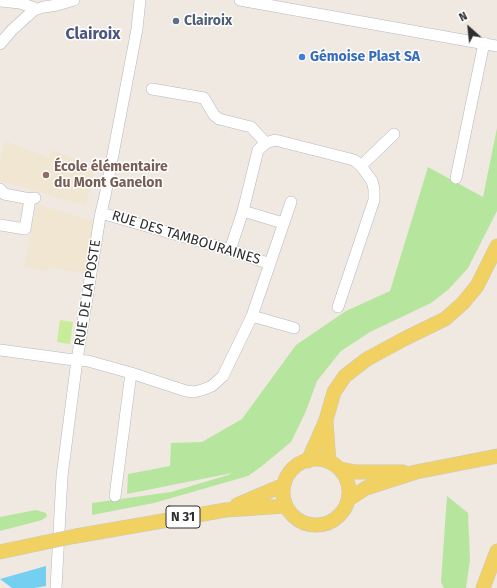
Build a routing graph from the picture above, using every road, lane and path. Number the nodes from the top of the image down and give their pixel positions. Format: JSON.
{"nodes":[{"id":1,"x":74,"y":0,"type":"edge"},
{"id":2,"x":140,"y":0,"type":"edge"},
{"id":3,"x":240,"y":0,"type":"edge"},
{"id":4,"x":0,"y":2,"type":"edge"},
{"id":5,"x":34,"y":10,"type":"junction"},
{"id":6,"x":484,"y":43,"type":"junction"},
{"id":7,"x":0,"y":44,"type":"edge"},
{"id":8,"x":497,"y":46,"type":"edge"},
{"id":9,"x":152,"y":89,"type":"dead end"},
{"id":10,"x":394,"y":134,"type":"dead end"},
{"id":11,"x":266,"y":143,"type":"junction"},
{"id":12,"x":361,"y":166,"type":"junction"},
{"id":13,"x":456,"y":178,"type":"dead end"},
{"id":14,"x":0,"y":189,"type":"edge"},
{"id":15,"x":291,"y":202,"type":"dead end"},
{"id":16,"x":243,"y":211,"type":"junction"},
{"id":17,"x":101,"y":213,"type":"junction"},
{"id":18,"x":283,"y":223,"type":"junction"},
{"id":19,"x":0,"y":225,"type":"edge"},
{"id":20,"x":497,"y":246,"type":"edge"},
{"id":21,"x":230,"y":250,"type":"junction"},
{"id":22,"x":270,"y":264,"type":"junction"},
{"id":23,"x":338,"y":307,"type":"dead end"},
{"id":24,"x":252,"y":316,"type":"junction"},
{"id":25,"x":294,"y":328,"type":"dead end"},
{"id":26,"x":0,"y":350,"type":"edge"},
{"id":27,"x":77,"y":360,"type":"junction"},
{"id":28,"x":131,"y":373,"type":"junction"},
{"id":29,"x":326,"y":420,"type":"junction"},
{"id":30,"x":497,"y":456,"type":"edge"},
{"id":31,"x":308,"y":461,"type":"junction"},
{"id":32,"x":334,"y":465,"type":"junction"},
{"id":33,"x":416,"y":472,"type":"junction"},
{"id":34,"x":284,"y":485,"type":"junction"},
{"id":35,"x":115,"y":496,"type":"dead end"},
{"id":36,"x":349,"y":499,"type":"junction"},
{"id":37,"x":286,"y":506,"type":"junction"},
{"id":38,"x":226,"y":510,"type":"junction"},
{"id":39,"x":497,"y":551,"type":"edge"},
{"id":40,"x":0,"y":552,"type":"edge"},
{"id":41,"x":56,"y":588,"type":"edge"},
{"id":42,"x":483,"y":588,"type":"edge"}],
"edges":[{"from":1,"to":5,"type":"street"},
{"from":2,"to":17,"type":"street","name":"RUE DE LA POSTE"},
{"from":3,"to":6,"type":"street"},
{"from":4,"to":5,"type":"street"},
{"from":5,"to":7,"type":"street"},
{"from":6,"to":8,"type":"street"},
{"from":6,"to":13,"type":"street"},
{"from":9,"to":11,"type":"street"},
{"from":10,"to":12,"type":"street"},
{"from":11,"to":12,"type":"street"},
{"from":11,"to":16,"type":"street"},
{"from":12,"to":23,"type":"street"},
{"from":14,"to":19,"type":"street"},
{"from":15,"to":18,"type":"street"},
{"from":16,"to":18,"type":"street"},
{"from":16,"to":21,"type":"street"},
{"from":17,"to":21,"type":"street","name":"RUE DES TAMBOURAINES"},
{"from":17,"to":27,"type":"street","name":"RUE DE LA POSTE"},
{"from":18,"to":22,"type":"street"},
{"from":20,"to":29,"type":"main road"},
{"from":21,"to":22,"type":"street","name":"RUE DES TAMBOURAINES"},
{"from":22,"to":24,"type":"street"},
{"from":24,"to":25,"type":"street"},
{"from":24,"to":28,"type":"street"},
{"from":26,"to":27,"type":"street"},
{"from":27,"to":28,"type":"street"},
{"from":27,"to":41,"type":"street","name":"RUE DE LA POSTE"},
{"from":28,"to":35,"type":"street"},
{"from":29,"to":31,"type":"main road"},
{"from":29,"to":32,"type":"main road"},
{"from":30,"to":33,"type":"main road"},
{"from":31,"to":32,"type":"main road"},
{"from":31,"to":34,"type":"main road"},
{"from":32,"to":33,"type":"main road"},
{"from":32,"to":36,"type":"main road"},
{"from":33,"to":36,"type":"main road"},
{"from":34,"to":37,"type":"main road"},
{"from":34,"to":38,"type":"main road","number":"N 31"},
{"from":36,"to":37,"type":"main road"},
{"from":37,"to":38,"type":"main road","number":"N 31"},
{"from":38,"to":40,"type":"main road","number":"N 31","bridge":true},
{"from":39,"to":42,"type":"main road"}]}
